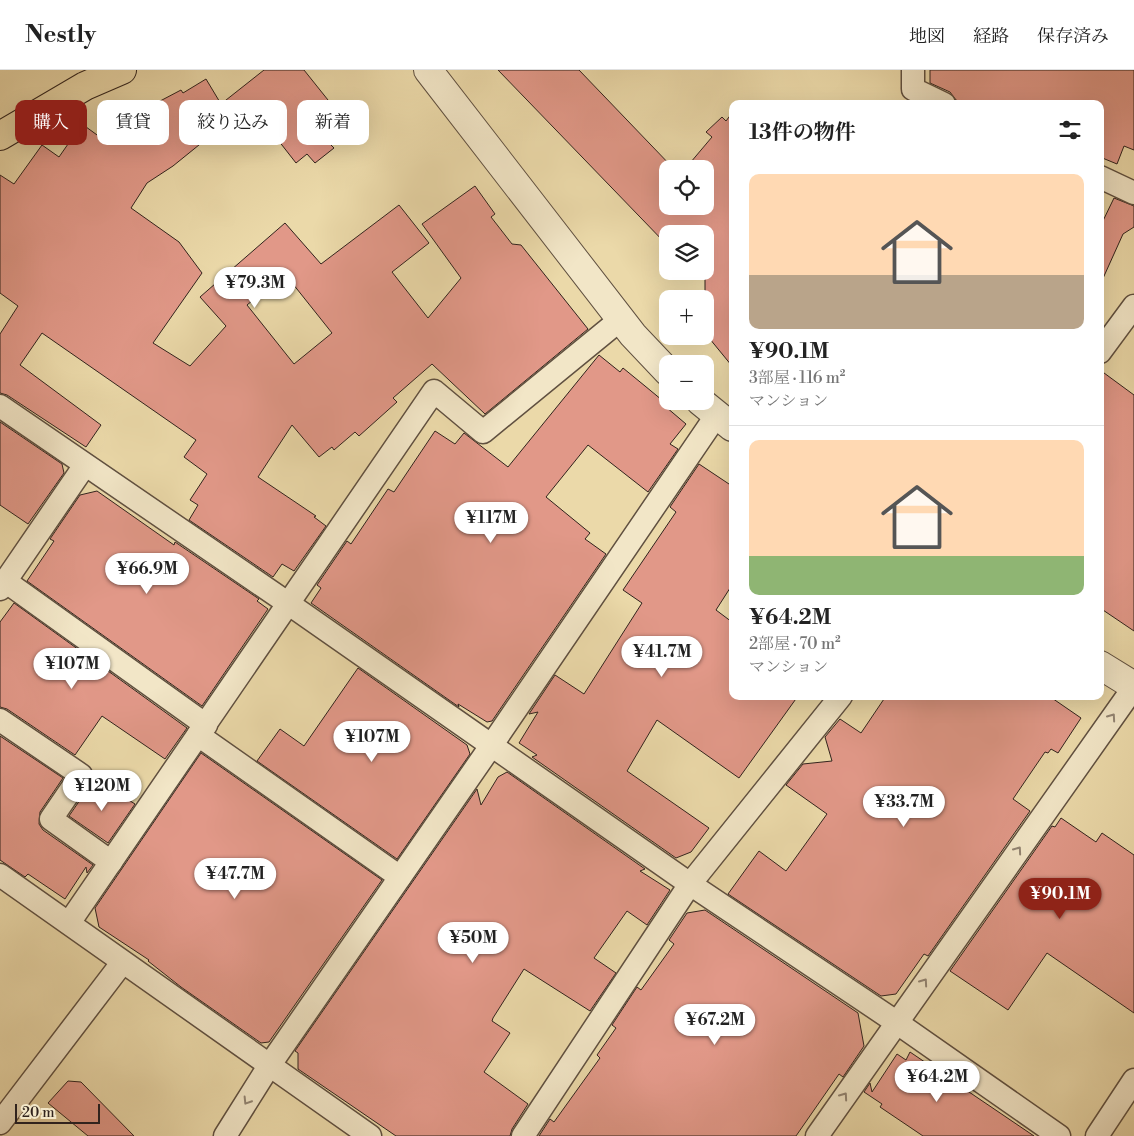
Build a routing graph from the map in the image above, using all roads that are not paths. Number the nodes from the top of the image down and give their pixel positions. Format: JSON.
{"nodes":[{"id":1,"x":122,"y":70,"type":"edge"},
{"id":2,"x":428,"y":70,"type":"edge"},
{"id":3,"x":913,"y":70,"type":"edge"},
{"id":4,"x":936,"y":100,"type":"edge"},
{"id":5,"x":0,"y":136,"type":"edge"},
{"id":6,"x":1104,"y":179,"type":"edge"},
{"id":7,"x":1134,"y":193,"type":"edge"},
{"id":8,"x":1134,"y":306,"type":"edge"},
{"id":9,"x":621,"y":319,"type":"junction"},
{"id":10,"x":1104,"y":347,"type":"edge"},
{"id":11,"x":659,"y":362,"type":"edge"},
{"id":12,"x":0,"y":406,"type":"edge"},
{"id":13,"x":716,"y":415,"type":"edge"},
{"id":14,"x":85,"y":465,"type":"junction"},
{"id":15,"x":3,"y":585,"type":"edge"},
{"id":16,"x":289,"y":604,"type":"junction"},
{"id":17,"x":1104,"y":667,"type":"edge"},
{"id":18,"x":1134,"y":686,"type":"edge"},
{"id":19,"x":838,"y":700,"type":"edge"},
{"id":20,"x":0,"y":720,"type":"edge"},
{"id":21,"x":202,"y":730,"type":"junction"},
{"id":22,"x":491,"y":746,"type":"junction"},
{"id":23,"x":111,"y":862,"type":"junction"},
{"id":24,"x":0,"y":875,"type":"edge"},
{"id":25,"x":400,"y":877,"type":"junction"},
{"id":26,"x":690,"y":884,"type":"junction"},
{"id":27,"x":69,"y":923,"type":"junction"},
{"id":28,"x":122,"y":963,"type":"junction"},
{"id":29,"x":896,"y":1022,"type":"junction"},
{"id":30,"x":269,"y":1066,"type":"junction"},
{"id":31,"x":1134,"y":1080,"type":"edge"},
{"id":32,"x":0,"y":1123,"type":"edge"},
{"id":33,"x":225,"y":1136,"type":"edge"},
{"id":34,"x":370,"y":1136,"type":"edge"},
{"id":35,"x":523,"y":1136,"type":"edge"},
{"id":36,"x":816,"y":1136,"type":"edge"},
{"id":37,"x":1059,"y":1136,"type":"edge"},
{"id":38,"x":1097,"y":1136,"type":"edge"}],
"edges":[{"from":1,"to":5,"type":"highway"},
{"from":2,"to":9,"type":"street"},
{"from":3,"to":4,"type":"street"},
{"from":6,"to":7,"type":"street"},
{"from":8,"to":10,"type":"street"},
{"from":9,"to":11,"type":"street"},
{"from":9,"to":16,"type":"street"},
{"from":12,"to":14,"type":"street"},
{"from":13,"to":22,"type":"street"},
{"from":14,"to":15,"type":"street"},
{"from":14,"to":16,"type":"street"},
{"from":15,"to":21,"type":"street"},
{"from":16,"to":21,"type":"street"},
{"from":16,"to":22,"type":"street"},
{"from":17,"to":18,"type":"street"},
{"from":29,"to":18,"type":"street","one_way":true},
{"from":19,"to":26,"type":"street"},
{"from":20,"to":23,"type":"street"},
{"from":21,"to":23,"type":"street"},
{"from":21,"to":25,"type":"street"},
{"from":22,"to":25,"type":"street"},
{"from":22,"to":26,"type":"street"},
{"from":23,"to":27,"type":"street"},
{"from":24,"to":27,"type":"street"},
{"from":25,"to":30,"type":"street"},
{"from":26,"to":29,"type":"street"},
{"from":26,"to":35,"type":"street"},
{"from":27,"to":28,"type":"street"},
{"from":28,"to":30,"type":"street"},
{"from":28,"to":32,"type":"street"},
{"from":36,"to":29,"type":"street","one_way":true},
{"from":29,"to":37,"type":"street"},
{"from":30,"to":33,"type":"street","one_way":true},
{"from":30,"to":34,"type":"street"},
{"from":31,"to":38,"type":"street"}]}
